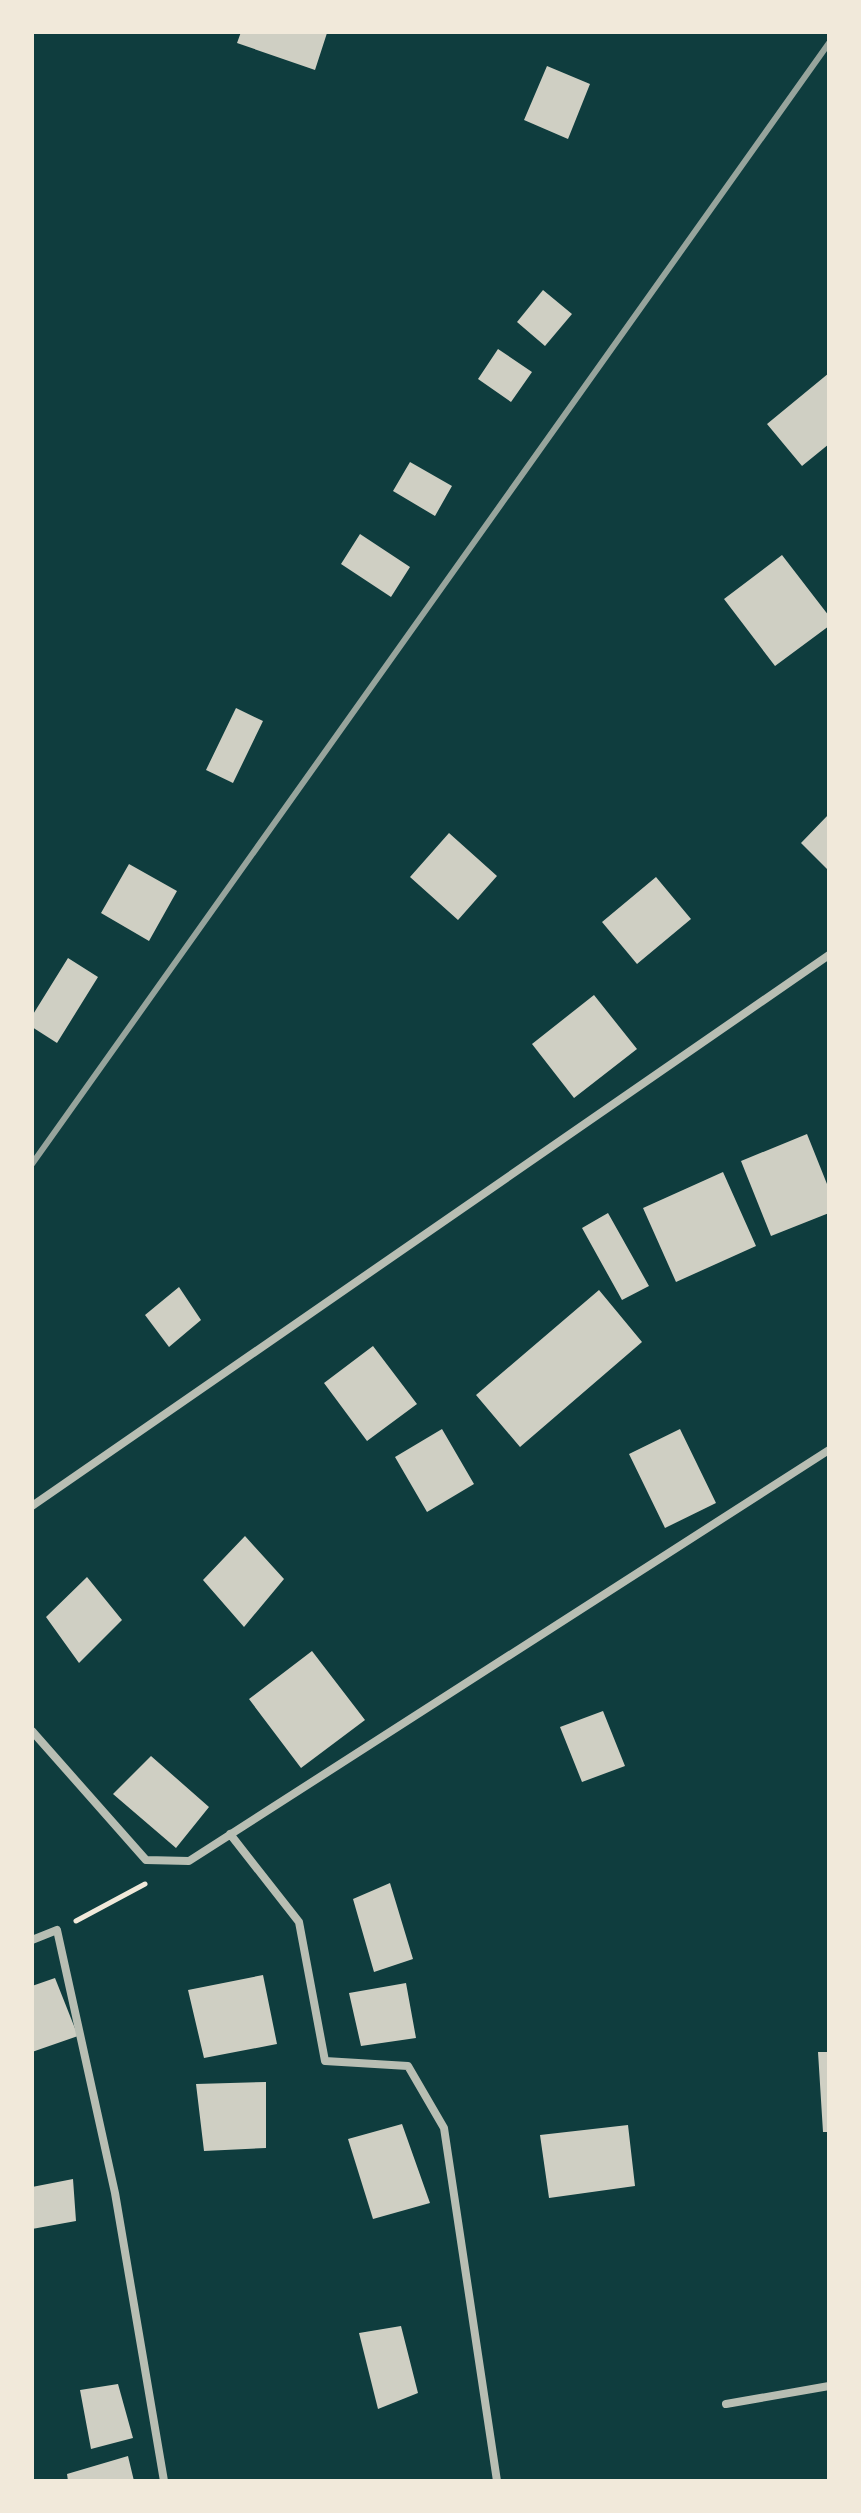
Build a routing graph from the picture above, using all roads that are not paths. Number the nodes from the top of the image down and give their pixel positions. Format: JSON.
{"nodes":[{"id":1,"x":829,"y":955,"type":"edge"},
{"id":2,"x":829,"y":1450,"type":"edge"},
{"id":3,"x":32,"y":1506,"type":"edge"},
{"id":4,"x":32,"y":1731,"type":"edge"},
{"id":5,"x":230,"y":1834,"type":"junction"},
{"id":6,"x":32,"y":1940,"type":"edge"},
{"id":7,"x":829,"y":2386,"type":"edge"},
{"id":8,"x":726,"y":2404,"type":"dead end"},
{"id":9,"x":164,"y":2481,"type":"edge"},
{"id":10,"x":497,"y":2481,"type":"edge"}],
"edges":[{"from":1,"to":3,"type":"street"},
{"from":2,"to":5,"type":"street"},
{"from":4,"to":5,"type":"street"},
{"from":5,"to":10,"type":"street"},
{"from":6,"to":9,"type":"street"},
{"from":7,"to":8,"type":"street"}]}
